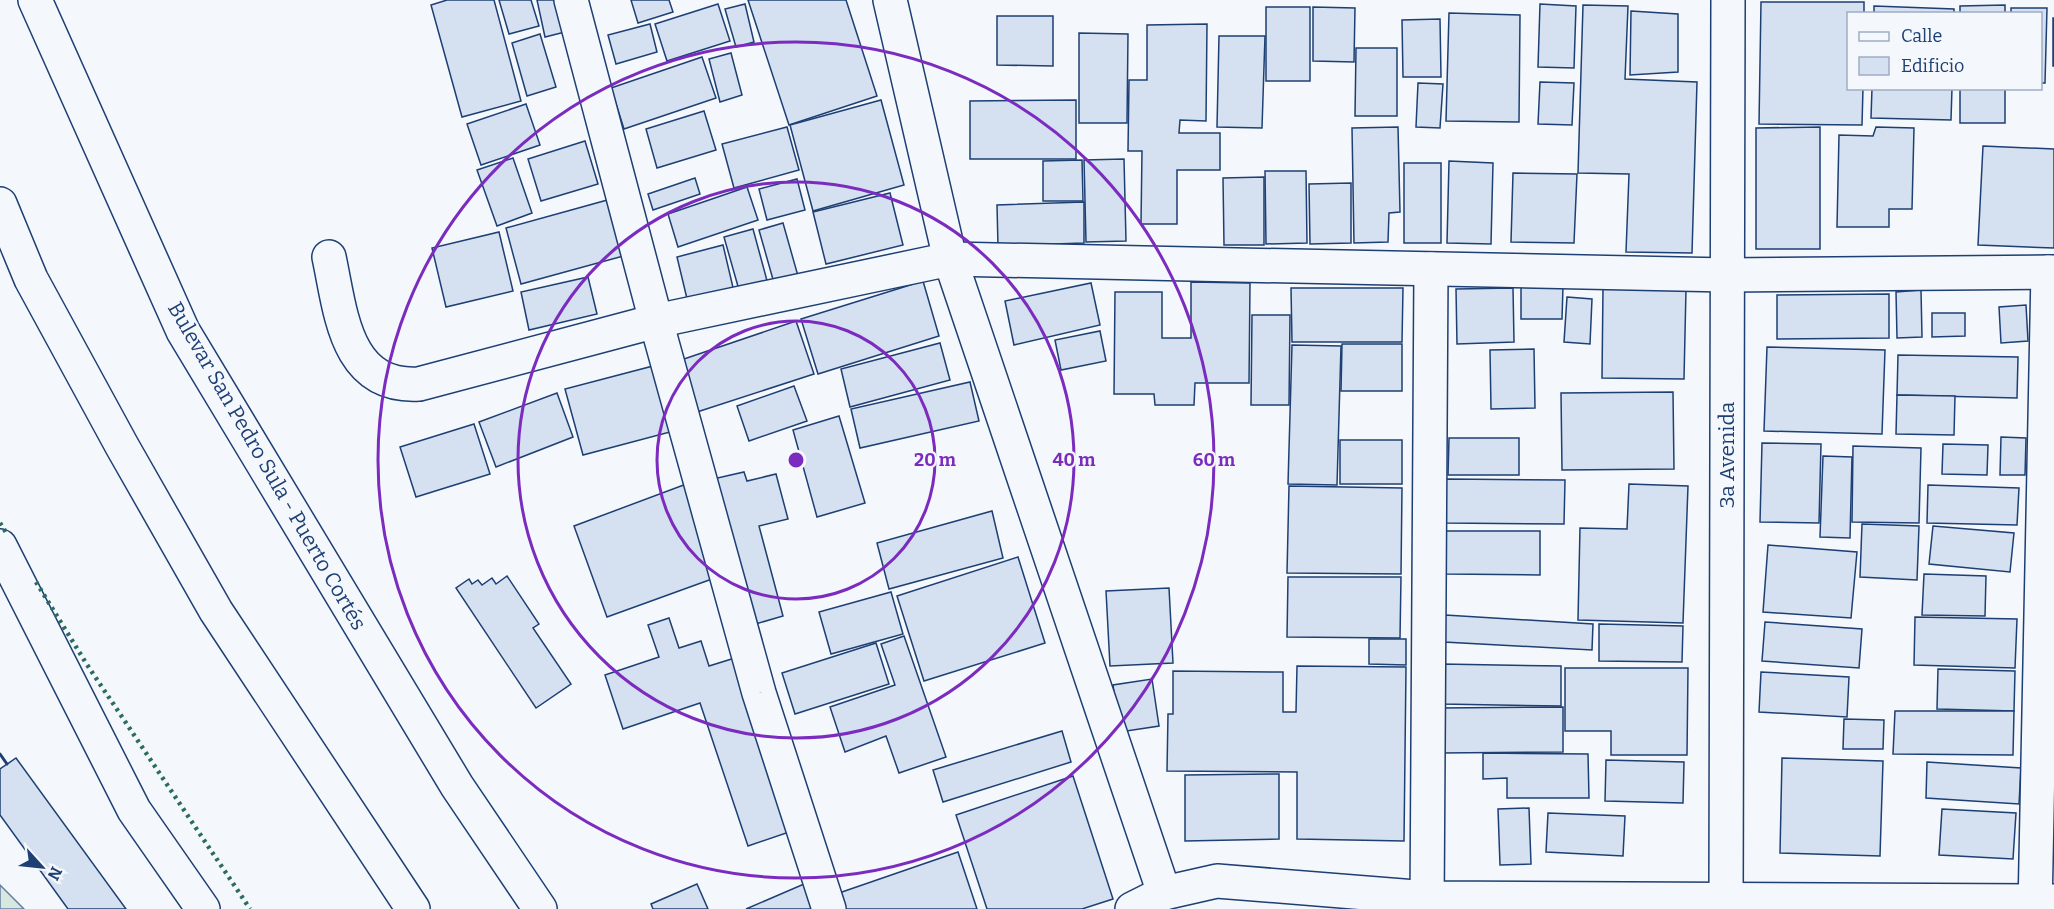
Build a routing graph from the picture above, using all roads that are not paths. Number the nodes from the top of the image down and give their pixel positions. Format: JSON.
{"nodes":[{"id":1,"x":35,"y":0,"type":"edge"},
{"id":2,"x":571,"y":0,"type":"edge"},
{"id":3,"x":890,"y":0,"type":"edge"},
{"id":4,"x":1728,"y":0,"type":"edge"},
{"id":5,"x":0,"y":204,"type":"edge"},
{"id":6,"x":329,"y":257,"type":"dead end"},
{"id":7,"x":950,"y":259,"type":"junction"},
{"id":8,"x":1431,"y":270,"type":"junction"},
{"id":9,"x":2051,"y":272,"type":"edge"},
{"id":10,"x":1727,"y":275,"type":"junction"},
{"id":11,"x":656,"y":321,"type":"junction"},
{"id":12,"x":0,"y":546,"type":"edge"},
{"id":13,"x":1164,"y":893,"type":"junction"},
{"id":14,"x":1427,"y":903,"type":"edge"},
{"id":15,"x":1726,"y":904,"type":"edge"},
{"id":16,"x":2042,"y":904,"type":"edge"},
{"id":17,"x":203,"y":909,"type":"edge"},
{"id":18,"x":413,"y":909,"type":"edge"},
{"id":19,"x":540,"y":909,"type":"edge"},
{"id":20,"x":830,"y":909,"type":"edge"},
{"id":21,"x":1132,"y":909,"type":"edge"}],
"edges":[{"from":1,"to":19,"type":"main road","name":"Bulevar San Pedro Sula - Puerto Cortés"},
{"from":2,"to":11,"type":"main road"},
{"from":3,"to":7,"type":"main road"},
{"from":4,"to":10,"type":"main road","name":"3a Avenida"},
{"from":5,"to":18,"type":"main road"},
{"from":6,"to":11,"type":"main road"},
{"from":7,"to":8,"type":"main road"},
{"from":7,"to":11,"type":"main road"},
{"from":7,"to":13,"type":"main road"},
{"from":8,"to":10,"type":"main road"},
{"from":8,"to":14,"type":"main road"},
{"from":9,"to":10,"type":"main road"},
{"from":9,"to":16,"type":"main road"},
{"from":10,"to":15,"type":"main road","name":"3a Avenida"},
{"from":11,"to":20,"type":"main road"},
{"from":12,"to":17,"type":"main road"},
{"from":13,"to":14,"type":"main road"},
{"from":13,"to":21,"type":"main road"},
{"from":14,"to":15,"type":"main road"},
{"from":15,"to":16,"type":"main road"}]}
